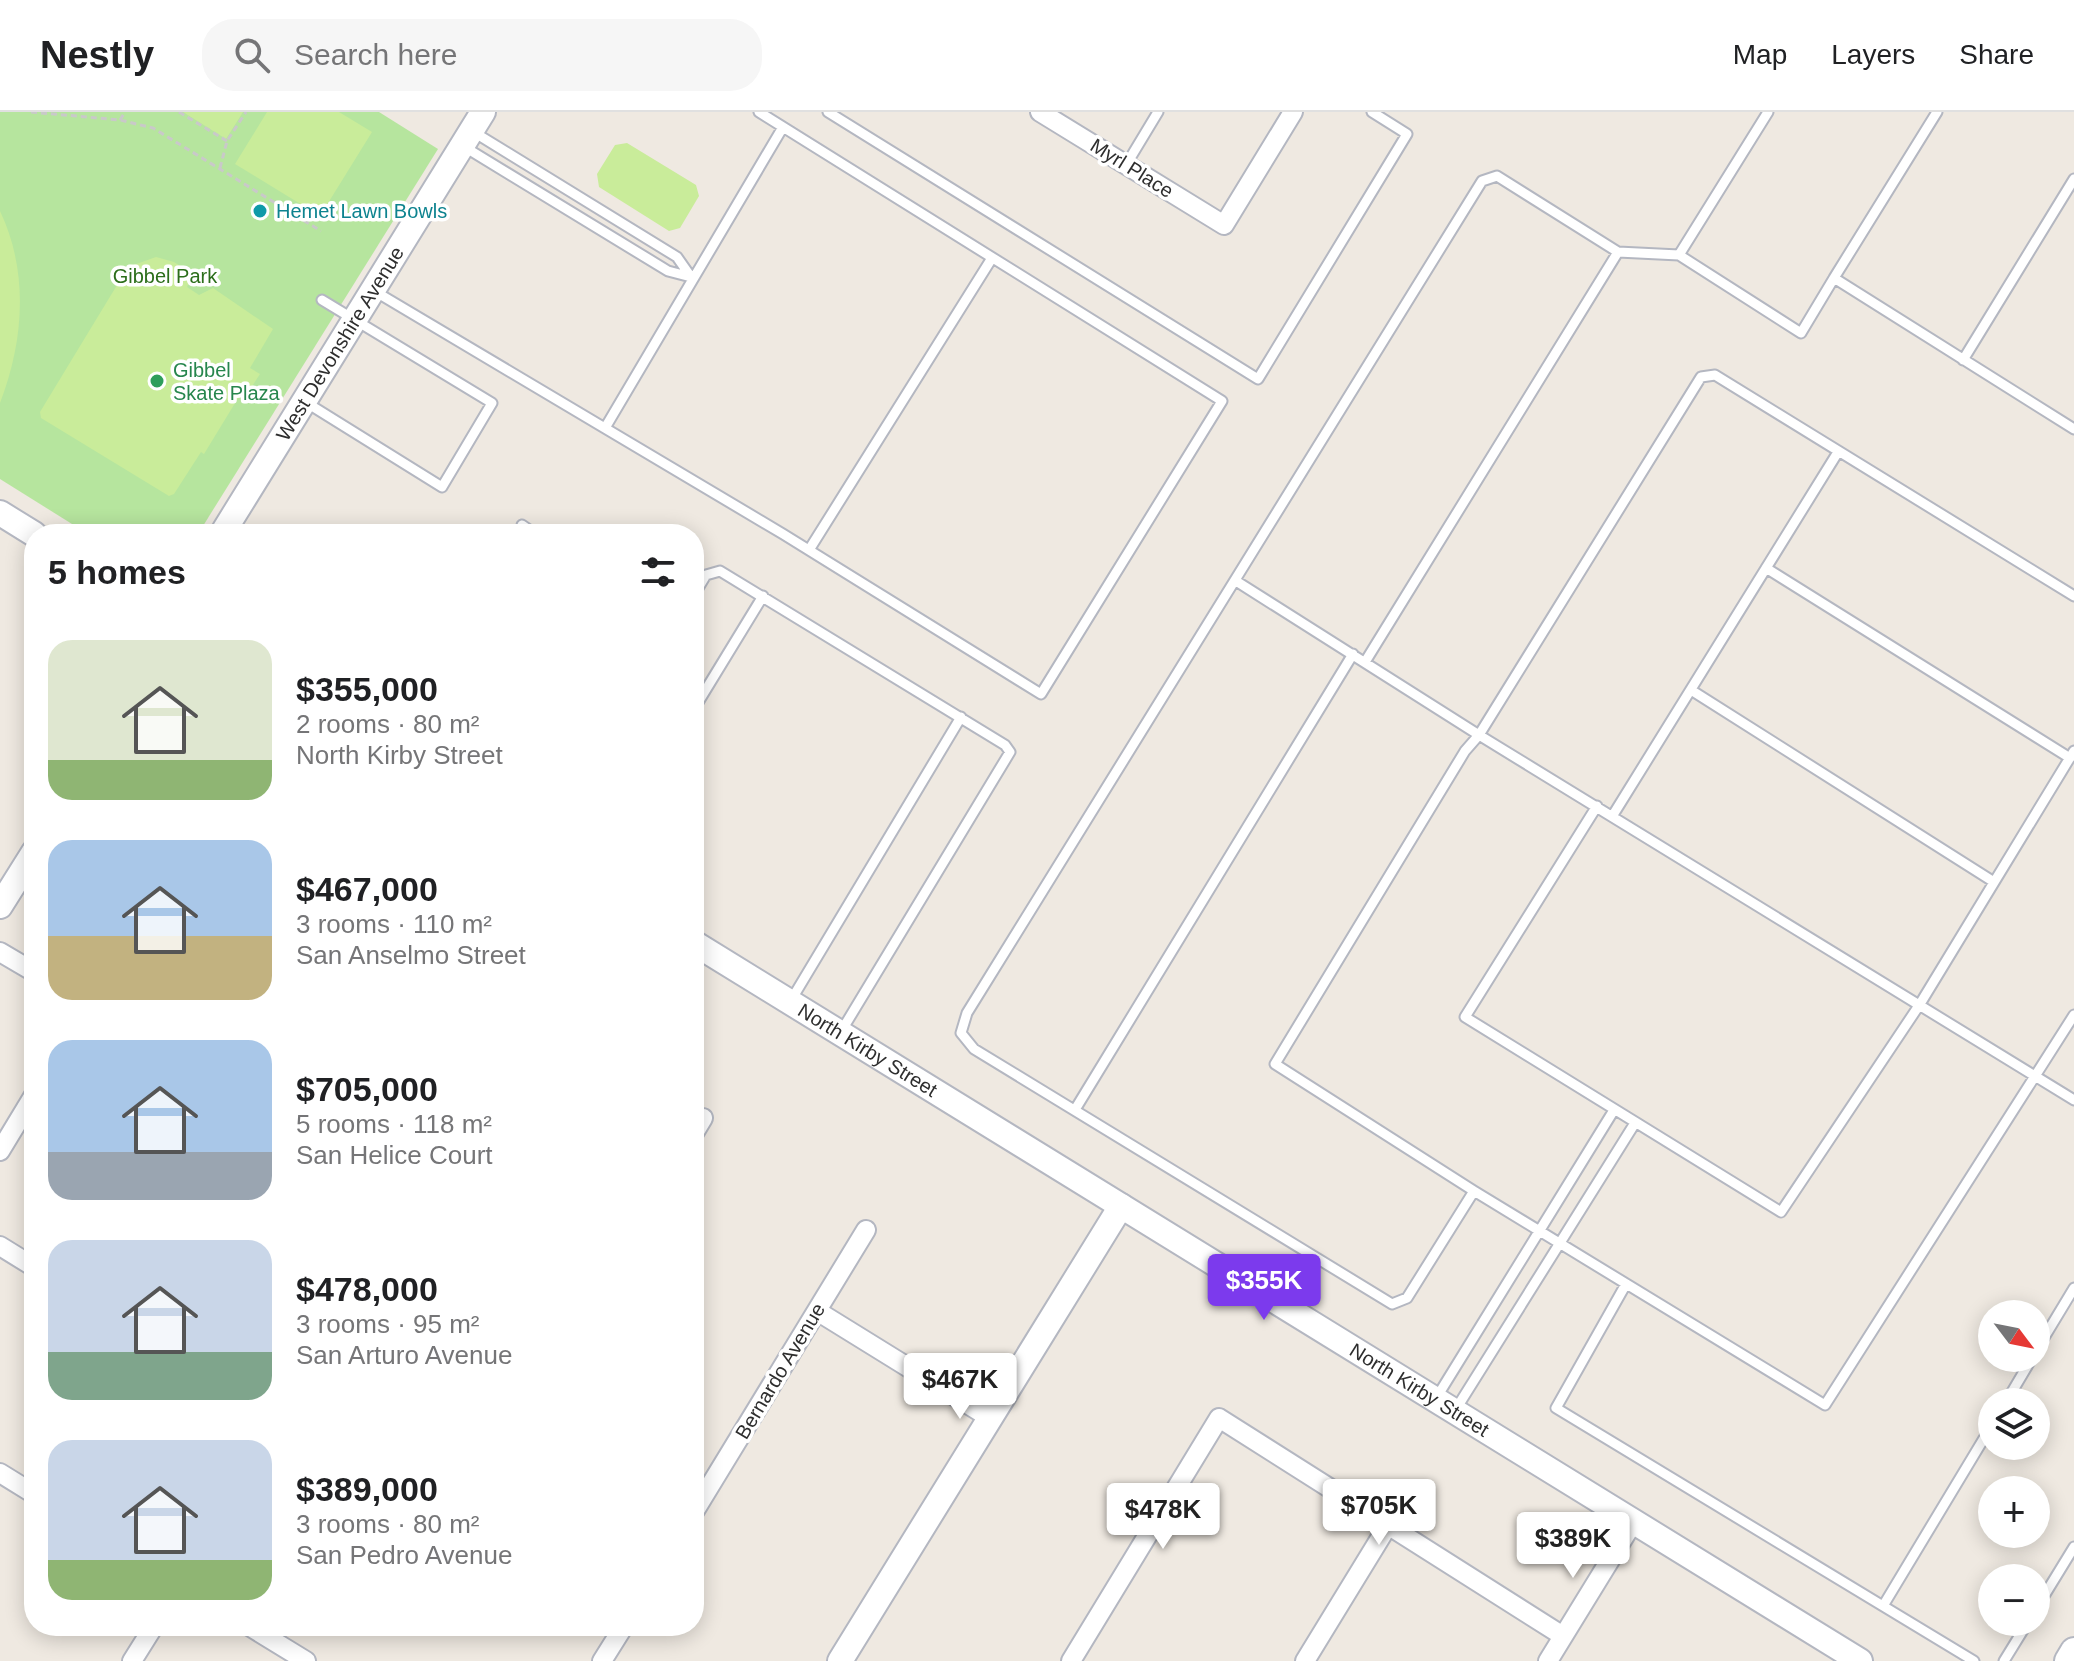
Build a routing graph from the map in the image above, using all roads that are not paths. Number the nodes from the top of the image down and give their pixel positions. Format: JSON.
{"nodes":[{"id":1,"x":759,"y":112,"type":"edge"},
{"id":2,"x":828,"y":112,"type":"edge"},
{"id":3,"x":1040,"y":112,"type":"edge"},
{"id":4,"x":1158,"y":112,"type":"edge"},
{"id":5,"x":1293,"y":112,"type":"edge"},
{"id":6,"x":1372,"y":112,"type":"edge"},
{"id":7,"x":1768,"y":112,"type":"edge"},
{"id":8,"x":1937,"y":112,"type":"edge"},
{"id":9,"x":783,"y":127,"type":"junction"},
{"id":10,"x":472,"y":130,"type":"edge"},
{"id":11,"x":527,"y":165,"type":"junction"},
{"id":12,"x":1126,"y":165,"type":"junction"},
{"id":13,"x":2074,"y":179,"type":"edge"},
{"id":14,"x":518,"y":180,"type":"junction"},
{"id":15,"x":580,"y":198,"type":"junction"},
{"id":16,"x":571,"y":212,"type":"junction"},
{"id":17,"x":1618,"y":252,"type":"junction"},
{"id":18,"x":1679,"y":255,"type":"junction"},
{"id":19,"x":992,"y":258,"type":"junction"},
{"id":20,"x":691,"y":277,"type":"junction"},
{"id":21,"x":1834,"y":278,"type":"junction"},
{"id":22,"x":373,"y":290,"type":"junction"},
{"id":23,"x":322,"y":300,"type":"dead end"},
{"id":24,"x":354,"y":319,"type":"junction"},
{"id":25,"x":1963,"y":360,"type":"junction"},
{"id":26,"x":304,"y":401,"type":"junction"},
{"id":27,"x":605,"y":428,"type":"junction"},
{"id":28,"x":2074,"y":429,"type":"edge"},
{"id":29,"x":1838,"y":452,"type":"junction"},
{"id":30,"x":0,"y":513,"type":"edge"},
{"id":31,"x":228,"y":524,"type":"edge"},
{"id":32,"x":24,"y":528,"type":"edge"},
{"id":33,"x":809,"y":550,"type":"junction"},
{"id":34,"x":1766,"y":568,"type":"junction"},
{"id":35,"x":704,"y":578,"type":"edge"},
{"id":36,"x":1236,"y":581,"type":"junction"},
{"id":37,"x":763,"y":596,"type":"junction"},
{"id":38,"x":2074,"y":596,"type":"edge"},
{"id":39,"x":1353,"y":654,"type":"junction"},
{"id":40,"x":1365,"y":662,"type":"junction"},
{"id":41,"x":1691,"y":690,"type":"junction"},
{"id":42,"x":704,"y":693,"type":"edge"},
{"id":43,"x":961,"y":717,"type":"junction"},
{"id":44,"x":1479,"y":735,"type":"junction"},
{"id":45,"x":2072,"y":755,"type":"edge"},
{"id":46,"x":1597,"y":806,"type":"junction"},
{"id":47,"x":1613,"y":815,"type":"junction"},
{"id":48,"x":24,"y":868,"type":"edge"},
{"id":49,"x":1994,"y":882,"type":"junction"},
{"id":50,"x":0,"y":906,"type":"edge"},
{"id":51,"x":704,"y":949,"type":"edge"},
{"id":52,"x":0,"y":952,"type":"edge"},
{"id":53,"x":24,"y":966,"type":"edge"},
{"id":54,"x":790,"y":1002,"type":"junction"},
{"id":55,"x":1920,"y":1004,"type":"junction"},
{"id":56,"x":2074,"y":1015,"type":"edge"},
{"id":57,"x":840,"y":1033,"type":"junction"},
{"id":58,"x":2034,"y":1077,"type":"junction"},
{"id":59,"x":2074,"y":1100,"type":"edge"},
{"id":60,"x":1076,"y":1108,"type":"junction"},
{"id":61,"x":1614,"y":1110,"type":"junction"},
{"id":62,"x":24,"y":1111,"type":"edge"},
{"id":63,"x":1635,"y":1123,"type":"junction"},
{"id":64,"x":0,"y":1151,"type":"edge"},
{"id":65,"x":1474,"y":1191,"type":"junction"},
{"id":66,"x":1121,"y":1206,"type":"junction"},
{"id":67,"x":866,"y":1230,"type":"dead end"},
{"id":68,"x":1540,"y":1231,"type":"junction"},
{"id":69,"x":1561,"y":1243,"type":"junction"},
{"id":70,"x":0,"y":1246,"type":"edge"},
{"id":71,"x":24,"y":1261,"type":"edge"},
{"id":72,"x":1626,"y":1284,"type":"junction"},
{"id":73,"x":2074,"y":1288,"type":"edge"},
{"id":74,"x":817,"y":1311,"type":"junction"},
{"id":75,"x":2050,"y":1328,"type":"edge"},
{"id":76,"x":1445,"y":1406,"type":"junction"},
{"id":77,"x":990,"y":1418,"type":"junction"},
{"id":78,"x":1978,"y":1448,"type":"edge"},
{"id":79,"x":3,"y":1481,"type":"edge"},
{"id":80,"x":24,"y":1490,"type":"edge"},
{"id":81,"x":704,"y":1496,"type":"edge"},
{"id":82,"x":1634,"y":1521,"type":"junction"},
{"id":83,"x":1387,"y":1527,"type":"junction"},
{"id":84,"x":2074,"y":1547,"type":"edge"},
{"id":85,"x":2050,"y":1586,"type":"edge"},
{"id":86,"x":1883,"y":1606,"type":"junction"},
{"id":87,"x":148,"y":1636,"type":"edge"},
{"id":88,"x":265,"y":1636,"type":"edge"},
{"id":89,"x":618,"y":1636,"type":"edge"},
{"id":90,"x":1563,"y":1636,"type":"junction"},
{"id":91,"x":2019,"y":1636,"type":"edge"},
{"id":92,"x":2074,"y":1651,"type":"edge"},
{"id":93,"x":132,"y":1661,"type":"edge"},
{"id":94,"x":306,"y":1661,"type":"edge"},
{"id":95,"x":602,"y":1661,"type":"edge"},
{"id":96,"x":840,"y":1661,"type":"edge"},
{"id":97,"x":1071,"y":1661,"type":"edge"},
{"id":98,"x":1305,"y":1661,"type":"edge"},
{"id":99,"x":1548,"y":1661,"type":"edge"},
{"id":100,"x":1860,"y":1661,"type":"edge"},
{"id":101,"x":1974,"y":1661,"type":"edge"},
{"id":102,"x":2004,"y":1661,"type":"edge"},
{"id":103,"x":2068,"y":1661,"type":"edge"}],
"edges":[{"from":1,"to":9,"type":"lane"},
{"from":2,"to":6,"type":"lane"},
{"from":3,"to":12,"type":"street","name":"Myrl Place"},
{"from":4,"to":12,"type":"lane"},
{"from":5,"to":12,"type":"street","name":"Myrl Place"},
{"from":7,"to":18,"type":"lane"},
{"from":8,"to":21,"type":"lane"},
{"from":9,"to":19,"type":"lane"},
{"from":9,"to":20,"type":"lane"},
{"from":10,"to":11,"type":"lane"},
{"from":10,"to":14,"type":"lane"},
{"from":10,"to":22,"type":"street","name":"West Devonshire Avenue"},
{"from":11,"to":14,"type":"lane"},
{"from":11,"to":15,"type":"lane"},
{"from":13,"to":25,"type":"lane"},
{"from":14,"to":16,"type":"lane"},
{"from":15,"to":16,"type":"lane"},
{"from":15,"to":20,"type":"lane"},
{"from":16,"to":20,"type":"lane"},
{"from":17,"to":18,"type":"lane"},
{"from":17,"to":36,"type":"lane"},
{"from":17,"to":40,"type":"lane"},
{"from":18,"to":21,"type":"lane"},
{"from":19,"to":33,"type":"lane"},
{"from":19,"to":33,"type":"lane"},
{"from":20,"to":27,"type":"lane"},
{"from":21,"to":25,"type":"lane"},
{"from":22,"to":24,"type":"street","name":"West Devonshire Avenue"},
{"from":22,"to":27,"type":"lane"},
{"from":23,"to":24,"type":"lane"},
{"from":24,"to":26,"type":"street","name":"West Devonshire Avenue"},
{"from":24,"to":26,"type":"lane"},
{"from":25,"to":28,"type":"lane"},
{"from":26,"to":31,"type":"street","name":"West Devonshire Avenue"},
{"from":27,"to":33,"type":"lane"},
{"from":29,"to":34,"type":"lane"},
{"from":29,"to":38,"type":"lane"},
{"from":29,"to":44,"type":"lane"},
{"from":30,"to":32,"type":"street"},
{"from":34,"to":41,"type":"lane"},
{"from":34,"to":45,"type":"lane"},
{"from":35,"to":37,"type":"lane"},
{"from":36,"to":39,"type":"lane"},
{"from":36,"to":60,"type":"lane"},
{"from":37,"to":42,"type":"lane"},
{"from":37,"to":43,"type":"lane"},
{"from":39,"to":40,"type":"lane"},
{"from":39,"to":60,"type":"lane"},
{"from":40,"to":44,"type":"lane"},
{"from":41,"to":47,"type":"lane"},
{"from":41,"to":49,"type":"lane"},
{"from":43,"to":54,"type":"lane"},
{"from":43,"to":57,"type":"lane"},
{"from":44,"to":46,"type":"lane"},
{"from":44,"to":65,"type":"lane"},
{"from":45,"to":49,"type":"lane"},
{"from":46,"to":47,"type":"lane"},
{"from":46,"to":61,"type":"lane"},
{"from":47,"to":55,"type":"lane"},
{"from":48,"to":50,"type":"street"},
{"from":49,"to":55,"type":"lane"},
{"from":51,"to":54,"type":"street","name":"North Kirby Street"},
{"from":52,"to":53,"type":"street"},
{"from":54,"to":57,"type":"street","name":"North Kirby Street"},
{"from":55,"to":58,"type":"lane"},
{"from":55,"to":63,"type":"lane"},
{"from":56,"to":58,"type":"lane"},
{"from":57,"to":66,"type":"street","name":"North Kirby Street"},
{"from":58,"to":59,"type":"lane"},
{"from":58,"to":72,"type":"lane"},
{"from":60,"to":65,"type":"lane"},
{"from":61,"to":63,"type":"lane"},
{"from":61,"to":68,"type":"lane"},
{"from":62,"to":64,"type":"street"},
{"from":63,"to":69,"type":"lane"},
{"from":65,"to":68,"type":"lane"},
{"from":66,"to":76,"type":"street","name":"North Kirby Street"},
{"from":66,"to":77,"type":"street"},
{"from":67,"to":74,"type":"street","name":"Bernardo Avenue"},
{"from":68,"to":69,"type":"lane"},
{"from":68,"to":76,"type":"lane"},
{"from":69,"to":72,"type":"lane"},
{"from":69,"to":76,"type":"lane"},
{"from":70,"to":71,"type":"street"},
{"from":72,"to":86,"type":"lane"},
{"from":73,"to":75,"type":"lane"},
{"from":74,"to":77,"type":"street"},
{"from":74,"to":81,"type":"street","name":"Bernardo Avenue"},
{"from":76,"to":82,"type":"street","name":"North Kirby Street"},
{"from":77,"to":96,"type":"street"},
{"from":78,"to":86,"type":"lane"},
{"from":79,"to":80,"type":"street"},
{"from":82,"to":90,"type":"street"},
{"from":82,"to":100,"type":"street","name":"North Kirby Street"},
{"from":83,"to":90,"type":"street"},
{"from":83,"to":97,"type":"street"},
{"from":83,"to":98,"type":"street"},
{"from":84,"to":85,"type":"lane"},
{"from":86,"to":101,"type":"lane"},
{"from":87,"to":93,"type":"street"},
{"from":88,"to":94,"type":"street"},
{"from":89,"to":95,"type":"street"},
{"from":90,"to":99,"type":"street"},
{"from":91,"to":102,"type":"lane"},
{"from":92,"to":103,"type":"main road"}]}
